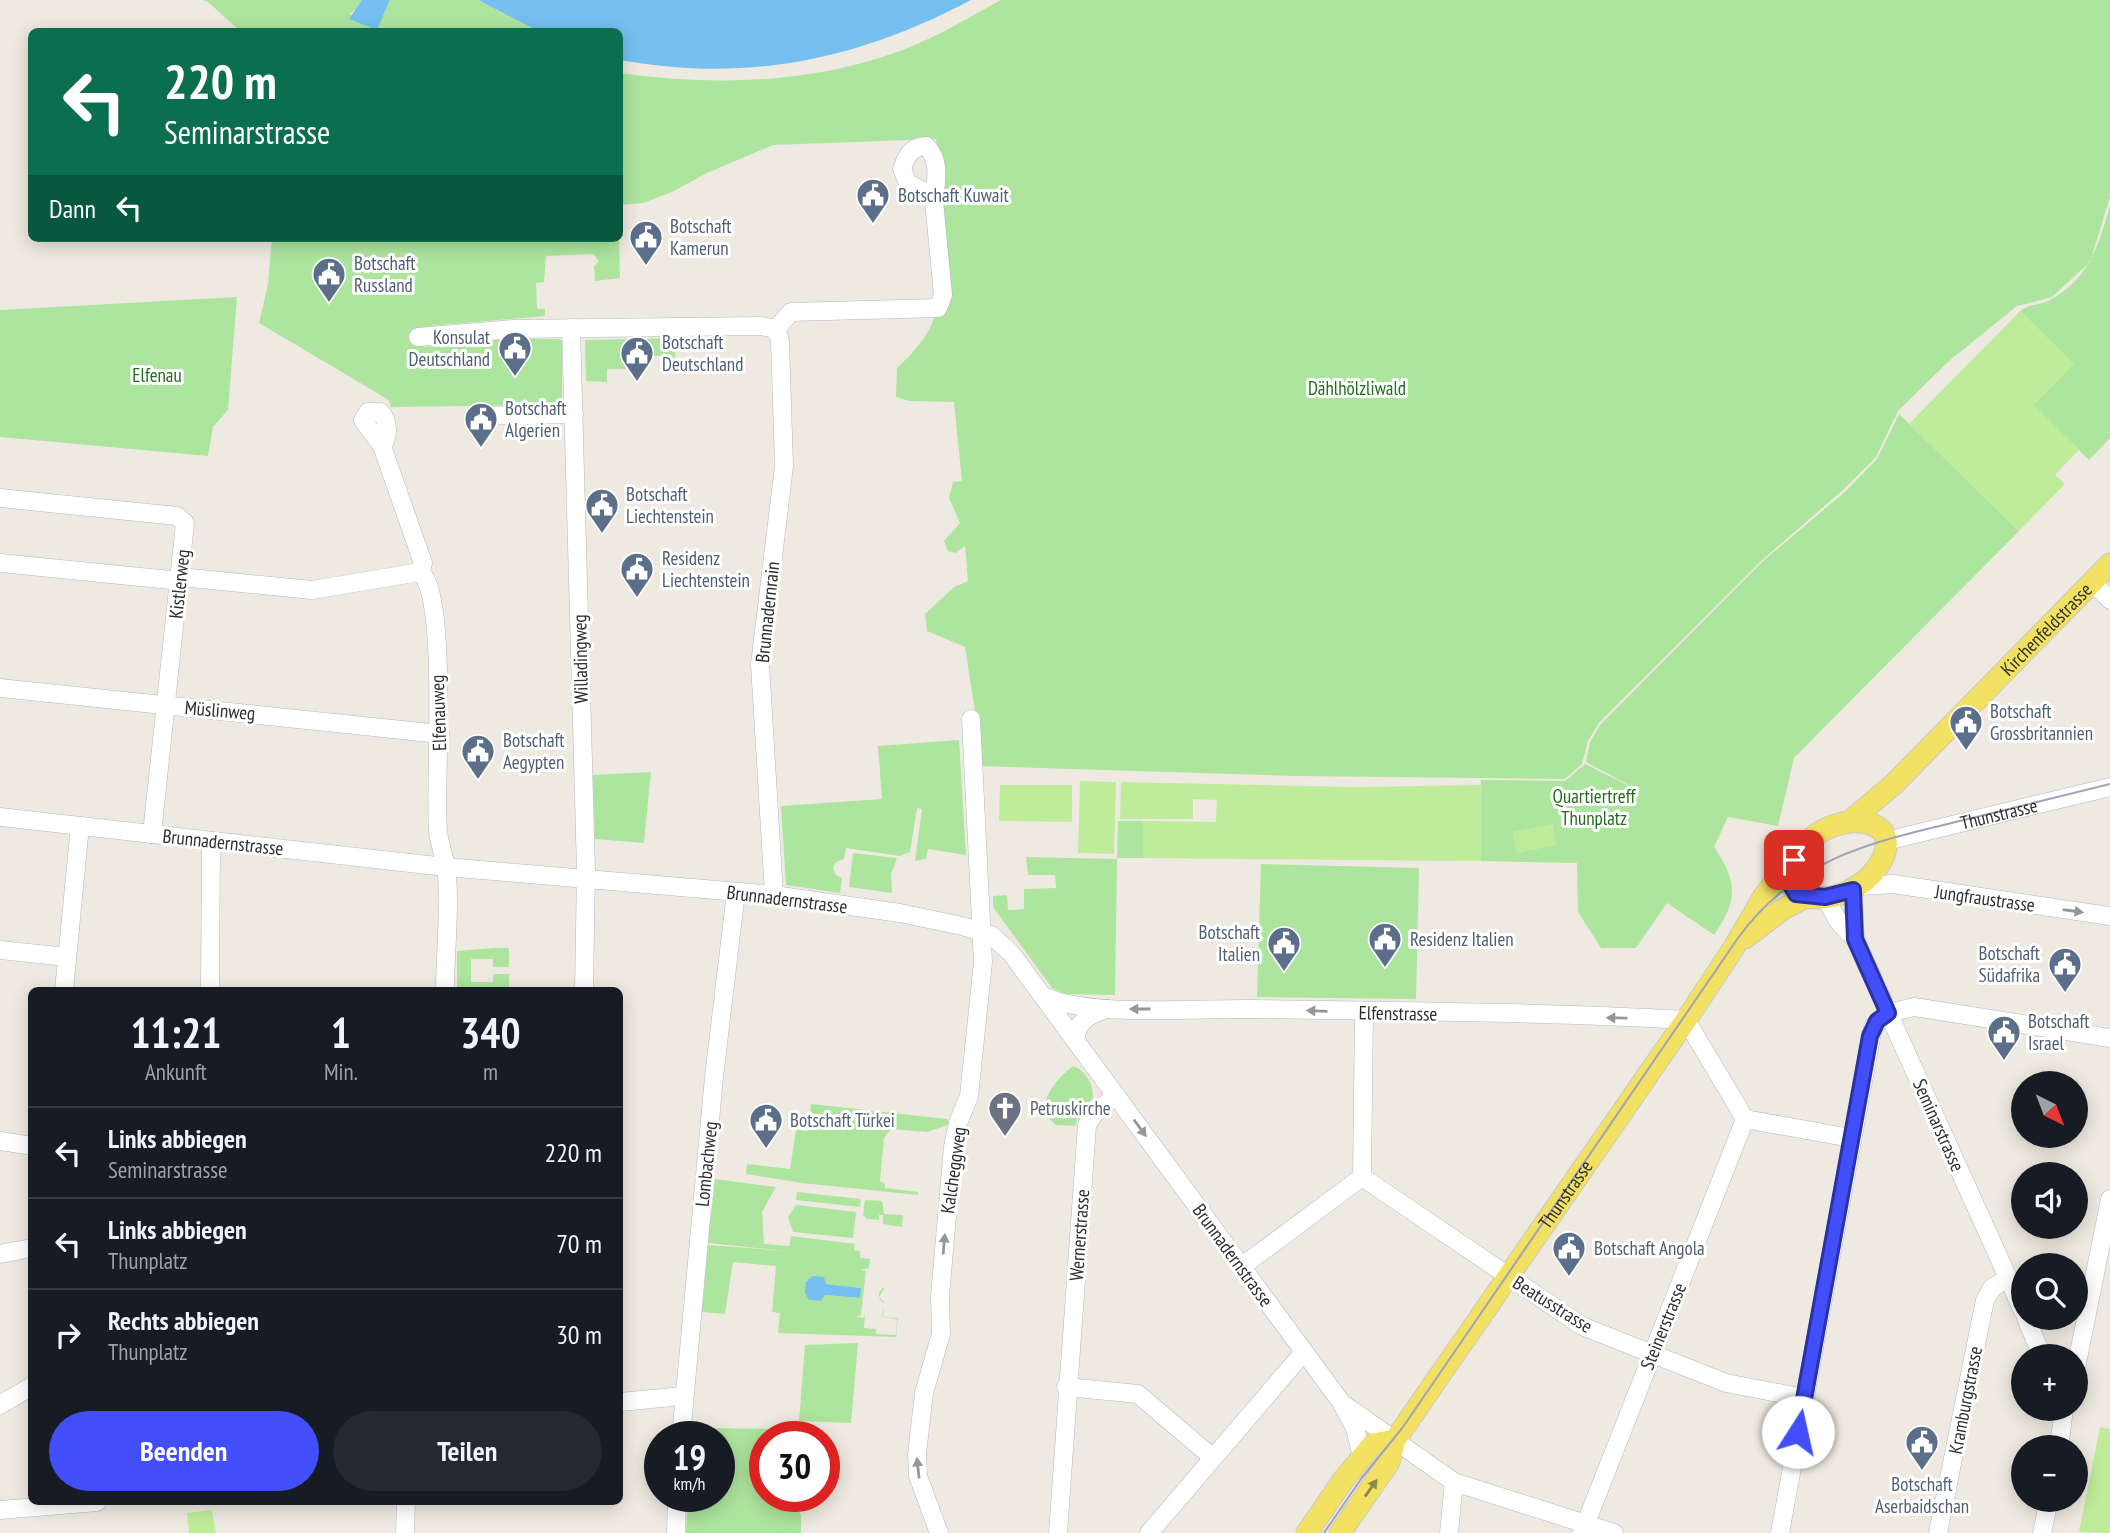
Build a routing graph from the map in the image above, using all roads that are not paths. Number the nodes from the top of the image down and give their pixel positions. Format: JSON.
{"nodes":[{"id":1,"x":934,"y":201,"type":"dead end"},
{"id":2,"x":571,"y":328,"type":"junction"},
{"id":3,"x":776,"y":329,"type":"junction"},
{"id":4,"x":418,"y":337,"type":"dead end"},
{"id":5,"x":574,"y":414,"type":"junction"},
{"id":6,"x":480,"y":416,"type":"dead end"},
{"id":7,"x":382,"y":446,"type":"dead end"},
{"id":8,"x":0,"y":498,"type":"edge"},
{"id":9,"x":0,"y":563,"type":"edge"},
{"id":10,"x":2110,"y":564,"type":"edge"},
{"id":11,"x":419,"y":572,"type":"junction"},
{"id":12,"x":180,"y":579,"type":"junction"},
{"id":13,"x":2092,"y":582,"type":"junction"},
{"id":14,"x":2110,"y":600,"type":"edge"},
{"id":15,"x":0,"y":688,"type":"edge"},
{"id":16,"x":166,"y":705,"type":"junction"},
{"id":17,"x":971,"y":719,"type":"dead end"},
{"id":18,"x":440,"y":734,"type":"junction"},
{"id":19,"x":1895,"y":784,"type":"junction"},
{"id":20,"x":2110,"y":787,"type":"edge"},
{"id":21,"x":0,"y":817,"type":"edge"},
{"id":22,"x":1849,"y":822,"type":"junction"},
{"id":23,"x":80,"y":826,"type":"junction"},
{"id":24,"x":152,"y":834,"type":"junction"},
{"id":25,"x":1880,"y":834,"type":"junction"},
{"id":26,"x":211,"y":841,"type":"junction"},
{"id":27,"x":1798,"y":852,"type":"junction"},
{"id":28,"x":446,"y":867,"type":"junction"},
{"id":29,"x":585,"y":880,"type":"junction"},
{"id":30,"x":1856,"y":888,"type":"junction"},
{"id":31,"x":736,"y":892,"type":"junction"},
{"id":32,"x":774,"y":895,"type":"junction"},
{"id":33,"x":1815,"y":897,"type":"junction"},
{"id":34,"x":2110,"y":916,"type":"edge"},
{"id":35,"x":983,"y":933,"type":"junction"},
{"id":36,"x":1855,"y":939,"type":"junction"},
{"id":37,"x":0,"y":950,"type":"edge"},
{"id":38,"x":1733,"y":950,"type":"junction"},
{"id":39,"x":67,"y":957,"type":"junction"},
{"id":40,"x":64,"y":987,"type":"edge"},
{"id":41,"x":210,"y":987,"type":"edge"},
{"id":42,"x":445,"y":987,"type":"edge"},
{"id":43,"x":584,"y":987,"type":"edge"},
{"id":44,"x":1042,"y":995,"type":"junction"},
{"id":45,"x":1110,"y":1009,"type":"junction"},
{"id":46,"x":1364,"y":1012,"type":"junction"},
{"id":47,"x":1888,"y":1013,"type":"junction"},
{"id":48,"x":1686,"y":1020,"type":"junction"},
{"id":49,"x":2110,"y":1038,"type":"edge"},
{"id":50,"x":1076,"y":1041,"type":"junction"},
{"id":51,"x":1116,"y":1095,"type":"junction"},
{"id":52,"x":1745,"y":1119,"type":"junction"},
{"id":53,"x":1851,"y":1138,"type":"junction"},
{"id":54,"x":0,"y":1141,"type":"edge"},
{"id":55,"x":28,"y":1145,"type":"edge"},
{"id":56,"x":1362,"y":1178,"type":"junction"},
{"id":57,"x":2110,"y":1199,"type":"edge"},
{"id":58,"x":28,"y":1249,"type":"edge"},
{"id":59,"x":0,"y":1254,"type":"edge"},
{"id":60,"x":1241,"y":1267,"type":"junction"},
{"id":61,"x":1509,"y":1277,"type":"junction"},
{"id":62,"x":2008,"y":1278,"type":"junction"},
{"id":63,"x":2011,"y":1285,"type":"edge"},
{"id":64,"x":2081,"y":1344,"type":"edge"},
{"id":65,"x":1304,"y":1352,"type":"junction"},
{"id":66,"x":1652,"y":1354,"type":"junction"},
{"id":67,"x":1066,"y":1387,"type":"junction"},
{"id":68,"x":28,"y":1388,"type":"edge"},
{"id":69,"x":683,"y":1396,"type":"junction"},
{"id":70,"x":1804,"y":1398,"type":"junction"},
{"id":71,"x":623,"y":1402,"type":"edge"},
{"id":72,"x":1341,"y":1402,"type":"junction"},
{"id":73,"x":0,"y":1405,"type":"edge"},
{"id":74,"x":682,"y":1421,"type":"edge"},
{"id":75,"x":1395,"y":1440,"type":"junction"},
{"id":76,"x":1362,"y":1457,"type":"junction"},
{"id":77,"x":1213,"y":1458,"type":"junction"},
{"id":78,"x":1454,"y":1482,"type":"junction"},
{"id":79,"x":61,"y":1505,"type":"edge"},
{"id":80,"x":406,"y":1505,"type":"edge"},
{"id":81,"x":0,"y":1510,"type":"edge"},
{"id":82,"x":677,"y":1512,"type":"edge"},
{"id":83,"x":2046,"y":1512,"type":"edge"},
{"id":84,"x":1583,"y":1528,"type":"edge"},
{"id":85,"x":405,"y":1533,"type":"edge"},
{"id":86,"x":676,"y":1533,"type":"edge"},
{"id":87,"x":939,"y":1533,"type":"edge"},
{"id":88,"x":1058,"y":1533,"type":"edge"},
{"id":89,"x":1149,"y":1533,"type":"edge"},
{"id":90,"x":1307,"y":1533,"type":"edge"},
{"id":91,"x":1340,"y":1533,"type":"edge"},
{"id":92,"x":1449,"y":1533,"type":"edge"},
{"id":93,"x":1614,"y":1533,"type":"edge"},
{"id":94,"x":1780,"y":1533,"type":"edge"},
{"id":95,"x":1938,"y":1533,"type":"edge"},
{"id":96,"x":2042,"y":1533,"type":"edge"}],
"edges":[{"from":1,"to":3,"type":"street"},
{"from":2,"to":3,"type":"street"},
{"from":2,"to":4,"type":"street"},
{"from":2,"to":5,"type":"street","name":"Willadingweg"},
{"from":3,"to":32,"type":"street","name":"Brunnadernrain"},
{"from":5,"to":6,"type":"street"},
{"from":5,"to":29,"type":"street","name":"Willadingweg"},
{"from":7,"to":11,"type":"street","name":"Elfenauweg"},
{"from":8,"to":12,"type":"street","name":"Kistlerweg"},
{"from":9,"to":12,"type":"street"},
{"from":10,"to":13,"type":"main road","name":"Kirchenfeldstrasse"},
{"from":11,"to":12,"type":"street"},
{"from":11,"to":18,"type":"street","name":"Elfenauweg"},
{"from":12,"to":16,"type":"street","name":"Kistlerweg"},
{"from":13,"to":14,"type":"street"},
{"from":13,"to":19,"type":"main road","name":"Kirchenfeldstrasse"},
{"from":15,"to":16,"type":"street","name":"Müslinweg"},
{"from":16,"to":18,"type":"street","name":"Müslinweg"},
{"from":16,"to":24,"type":"street","name":"Kistlerweg"},
{"from":17,"to":35,"type":"street","name":"Kalcheggweg"},
{"from":18,"to":28,"type":"street","name":"Elfenauweg"},
{"from":19,"to":22,"type":"main road","name":"Kirchenfeldstrasse"},
{"from":19,"to":25,"type":"main road","name":"Kirchenfeldstrasse"},
{"from":20,"to":25,"type":"street","name":"Thunstrasse"},
{"from":21,"to":23,"type":"street","name":"Brunnadernstrasse"},
{"from":22,"to":25,"type":"main road"},
{"from":22,"to":27,"type":"main road"},
{"from":23,"to":24,"type":"street","name":"Brunnadernstrasse"},
{"from":23,"to":39,"type":"street"},
{"from":24,"to":26,"type":"street","name":"Brunnadernstrasse"},
{"from":25,"to":30,"type":"main road"},
{"from":26,"to":28,"type":"street","name":"Brunnadernstrasse"},
{"from":26,"to":41,"type":"street"},
{"from":27,"to":33,"type":"main road"},
{"from":27,"to":38,"type":"main road","name":"Thunstrasse"},
{"from":28,"to":29,"type":"street","name":"Brunnadernstrasse"},
{"from":28,"to":42,"type":"street","name":"Elfenauweg"},
{"from":29,"to":31,"type":"street","name":"Brunnadernstrasse"},
{"from":29,"to":43,"type":"street","name":"Willadingweg"},
{"from":30,"to":33,"type":"main road"},
{"from":30,"to":34,"type":"street","name":"Jungfraustrasse","one_way":true},
{"from":30,"to":36,"type":"street","name":"Seminarstrasse"},
{"from":31,"to":32,"type":"street","name":"Brunnadernstrasse"},
{"from":31,"to":69,"type":"street","name":"Lombachweg"},
{"from":32,"to":35,"type":"street","name":"Brunnadernstrasse"},
{"from":33,"to":36,"type":"street","name":"Seminarstrasse"},
{"from":33,"to":38,"type":"main road","name":"Thunstrasse"},
{"from":35,"to":44,"type":"street","name":"Brunnadernstrasse"},
{"from":87,"to":35,"type":"street","name":"Kalcheggweg","one_way":true},
{"from":36,"to":47,"type":"street","name":"Seminarstrasse"},
{"from":37,"to":39,"type":"street"},
{"from":38,"to":48,"type":"main road","name":"Thunstrasse"},
{"from":39,"to":40,"type":"street"},
{"from":44,"to":45,"type":"street","name":"Elfenstrasse"},
{"from":44,"to":50,"type":"street","name":"Brunnadernstrasse"},
{"from":46,"to":45,"type":"street","name":"Elfenstrasse","one_way":true},
{"from":45,"to":50,"type":"street","name":"Elfenstrasse"},
{"from":48,"to":46,"type":"street","name":"Elfenstrasse","one_way":true},
{"from":46,"to":56,"type":"street"},
{"from":47,"to":49,"type":"street"},
{"from":47,"to":53,"type":"street"},
{"from":47,"to":62,"type":"street","name":"Seminarstrasse"},
{"from":48,"to":52,"type":"street"},
{"from":48,"to":61,"type":"main road","name":"Thunstrasse"},
{"from":50,"to":51,"type":"street","name":"Brunnadernstrasse"},
{"from":51,"to":60,"type":"street","name":"Brunnadernstrasse","one_way":true},
{"from":51,"to":67,"type":"street","name":"Wernerstrasse"},
{"from":52,"to":53,"type":"street"},
{"from":52,"to":66,"type":"street","name":"Steinerstrasse"},
{"from":53,"to":70,"type":"street"},
{"from":54,"to":55,"type":"street"},
{"from":56,"to":60,"type":"street"},
{"from":56,"to":61,"type":"street","name":"Beatusstrasse"},
{"from":57,"to":64,"type":"street"},
{"from":58,"to":59,"type":"street"},
{"from":60,"to":65,"type":"street","name":"Brunnadernstrasse"},
{"from":61,"to":66,"type":"street","name":"Beatusstrasse"},
{"from":61,"to":75,"type":"main road","name":"Thunstrasse"},
{"from":62,"to":63,"type":"street","name":"Seminarstrasse"},
{"from":62,"to":95,"type":"street","name":"Kramburgstrasse"},
{"from":65,"to":72,"type":"street","name":"Brunnadernstrasse"},
{"from":65,"to":77,"type":"street"},
{"from":66,"to":70,"type":"street","name":"Beatusstrasse"},
{"from":66,"to":84,"type":"street","name":"Steinerstrasse"},
{"from":67,"to":77,"type":"street"},
{"from":67,"to":88,"type":"street","name":"Wernerstrasse"},
{"from":68,"to":73,"type":"street"},
{"from":69,"to":71,"type":"street"},
{"from":69,"to":74,"type":"street","name":"Lombachweg"},
{"from":70,"to":94,"type":"street"},
{"from":72,"to":75,"type":"street","name":"Brunnadernstrasse"},
{"from":72,"to":76,"type":"street","name":"Brunnadernstrasse"},
{"from":75,"to":76,"type":"main road"},
{"from":75,"to":78,"type":"street","name":"Brunnadernstrasse"},
{"from":91,"to":75,"type":"main road","name":"Thunstrasse","one_way":true},
{"from":76,"to":90,"type":"main road"},
{"from":77,"to":89,"type":"street"},
{"from":78,"to":84,"type":"street","name":"Brunnadernstrasse"},
{"from":78,"to":92,"type":"street"},
{"from":79,"to":81,"type":"street"},
{"from":80,"to":85,"type":"street"},
{"from":82,"to":86,"type":"street"},
{"from":83,"to":96,"type":"street"},
{"from":84,"to":93,"type":"street","name":"Brunnadernstrasse"}]}
